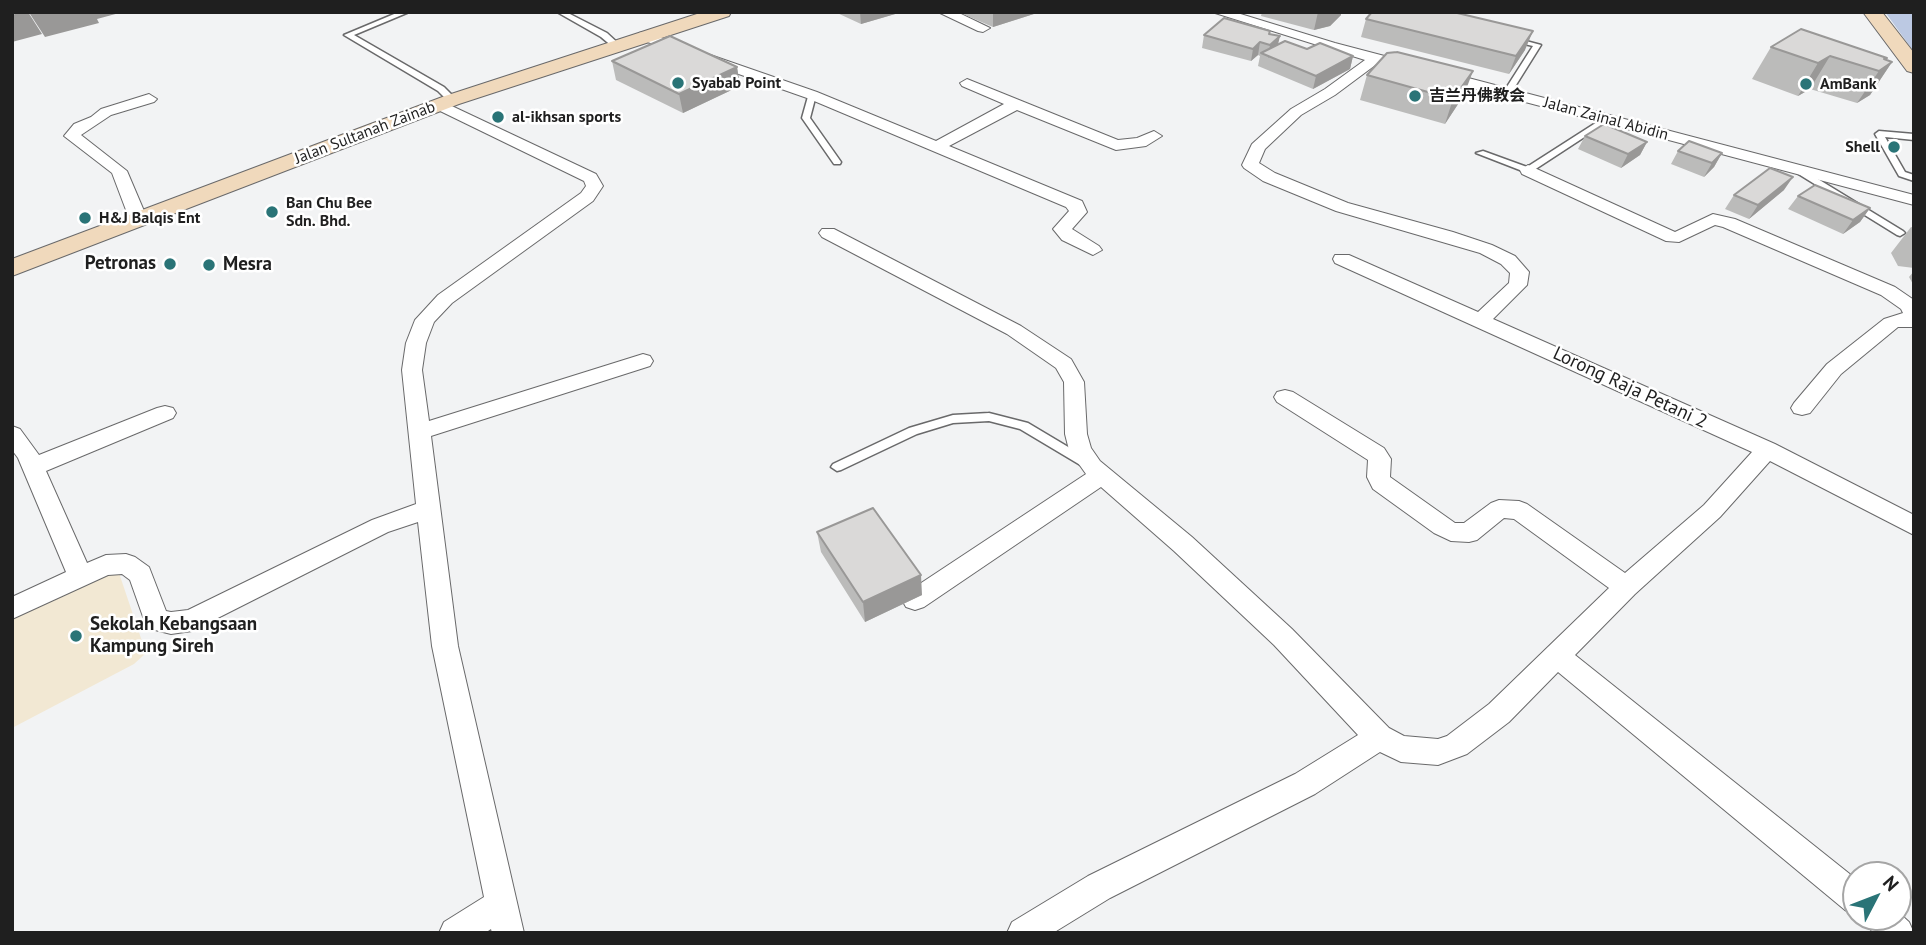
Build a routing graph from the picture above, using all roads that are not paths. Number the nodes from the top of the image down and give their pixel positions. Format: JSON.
{"nodes":[{"id":1,"x":406,"y":12,"type":"edge"},
{"id":2,"x":560,"y":12,"type":"edge"},
{"id":3,"x":722,"y":12,"type":"edge"},
{"id":4,"x":945,"y":12,"type":"edge"},
{"id":5,"x":1219,"y":12,"type":"edge"},
{"id":6,"x":1870,"y":13,"type":"edge"},
{"id":7,"x":983,"y":28,"type":"dead end"},
{"id":8,"x":644,"y":36,"type":"junction"},
{"id":9,"x":1511,"y":38,"type":"edge"},
{"id":10,"x":616,"y":45,"type":"junction"},
{"id":11,"x":1376,"y":58,"type":"junction"},
{"id":12,"x":1914,"y":67,"type":"edge"},
{"id":13,"x":967,"y":83,"type":"dead end"},
{"id":14,"x":1507,"y":93,"type":"junction"},
{"id":15,"x":812,"y":95,"type":"junction"},
{"id":16,"x":149,"y":99,"type":"dead end"},
{"id":17,"x":446,"y":103,"type":"junction"},
{"id":18,"x":1016,"y":104,"type":"junction"},
{"id":19,"x":1608,"y":119,"type":"junction"},
{"id":20,"x":1154,"y":136,"type":"dead end"},
{"id":21,"x":1914,"y":137,"type":"edge"},
{"id":22,"x":938,"y":146,"type":"junction"},
{"id":23,"x":1480,"y":153,"type":"dead end"},
{"id":24,"x":837,"y":162,"type":"dead end"},
{"id":25,"x":1794,"y":168,"type":"junction"},
{"id":26,"x":1528,"y":170,"type":"junction"},
{"id":27,"x":1914,"y":177,"type":"edge"},
{"id":28,"x":1914,"y":200,"type":"edge"},
{"id":29,"x":138,"y":218,"type":"junction"},
{"id":30,"x":828,"y":233,"type":"dead end"},
{"id":31,"x":1900,"y":233,"type":"dead end"},
{"id":32,"x":1093,"y":250,"type":"dead end"},
{"id":33,"x":1342,"y":259,"type":"dead end"},
{"id":34,"x":12,"y":268,"type":"edge"},
{"id":35,"x":1914,"y":319,"type":"edge"},
{"id":36,"x":1481,"y":320,"type":"junction"},
{"id":37,"x":643,"y":361,"type":"dead end"},
{"id":38,"x":1285,"y":397,"type":"dead end"},
{"id":39,"x":1802,"y":408,"type":"dead end"},
{"id":40,"x":164,"y":413,"type":"dead end"},
{"id":41,"x":419,"y":432,"type":"junction"},
{"id":42,"x":12,"y":434,"type":"edge"},
{"id":43,"x":1767,"y":450,"type":"junction"},
{"id":44,"x":33,"y":467,"type":"junction"},
{"id":45,"x":837,"y":467,"type":"dead end"},
{"id":46,"x":1097,"y":471,"type":"junction"},
{"id":47,"x":428,"y":509,"type":"junction"},
{"id":48,"x":1914,"y":526,"type":"edge"},
{"id":49,"x":79,"y":576,"type":"junction"},
{"id":50,"x":1626,"y":587,"type":"junction"},
{"id":51,"x":915,"y":600,"type":"edge"},
{"id":52,"x":12,"y":609,"type":"edge"},
{"id":53,"x":1558,"y":657,"type":"junction"},
{"id":54,"x":1379,"y":737,"type":"junction"},
{"id":55,"x":1842,"y":888,"type":"edge"},
{"id":56,"x":505,"y":918,"type":"edge"},
{"id":57,"x":455,"y":933,"type":"edge"},
{"id":58,"x":1023,"y":933,"type":"edge"}],
"edges":[{"from":1,"to":17,"type":"lane"},
{"from":2,"to":10,"type":"lane"},
{"from":3,"to":8,"type":"main road","name":"Jalan Sultanah Zainab"},
{"from":4,"to":7,"type":"street"},
{"from":5,"to":11,"type":"street","name":"Jalan Zainal Abidin"},
{"from":6,"to":12,"type":"main road"},
{"from":8,"to":10,"type":"main road","name":"Jalan Sultanah Zainab"},
{"from":8,"to":15,"type":"street"},
{"from":9,"to":14,"type":"lane"},
{"from":10,"to":17,"type":"main road","name":"Jalan Sultanah Zainab"},
{"from":11,"to":14,"type":"street","name":"Jalan Zainal Abidin"},
{"from":11,"to":36,"type":"street"},
{"from":13,"to":18,"type":"street"},
{"from":14,"to":19,"type":"street","name":"Jalan Zainal Abidin"},
{"from":15,"to":22,"type":"street"},
{"from":15,"to":24,"type":"lane"},
{"from":16,"to":29,"type":"street"},
{"from":17,"to":29,"type":"main road","name":"Jalan Sultanah Zainab"},
{"from":17,"to":41,"type":"street"},
{"from":18,"to":20,"type":"street"},
{"from":18,"to":22,"type":"street"},
{"from":19,"to":25,"type":"street","name":"Jalan Zainal Abidin"},
{"from":19,"to":26,"type":"lane"},
{"from":21,"to":27,"type":"lane"},
{"from":22,"to":32,"type":"street"},
{"from":23,"to":26,"type":"lane"},
{"from":25,"to":28,"type":"street","name":"Jalan Zainal Abidin"},
{"from":25,"to":31,"type":"lane"},
{"from":26,"to":35,"type":"street"},
{"from":29,"to":34,"type":"main road","name":"Jalan Sultanah Zainab"},
{"from":30,"to":46,"type":"street"},
{"from":33,"to":36,"type":"street","name":"Lorong Raja Petani 2"},
{"from":35,"to":39,"type":"street"},
{"from":36,"to":43,"type":"street","name":"Lorong Raja Petani 2"},
{"from":37,"to":41,"type":"street"},
{"from":38,"to":50,"type":"street"},
{"from":40,"to":44,"type":"street"},
{"from":41,"to":47,"type":"street"},
{"from":42,"to":44,"type":"street"},
{"from":43,"to":48,"type":"street","name":"Lorong Raja Petani 2"},
{"from":43,"to":50,"type":"street"},
{"from":44,"to":49,"type":"street"},
{"from":45,"to":46,"type":"lane"},
{"from":46,"to":51,"type":"street"},
{"from":46,"to":54,"type":"street"},
{"from":47,"to":49,"type":"street"},
{"from":47,"to":56,"type":"street"},
{"from":49,"to":52,"type":"street"},
{"from":50,"to":53,"type":"street"},
{"from":53,"to":54,"type":"street"},
{"from":53,"to":55,"type":"street"},
{"from":54,"to":58,"type":"street"},
{"from":56,"to":57,"type":"street"}]}
